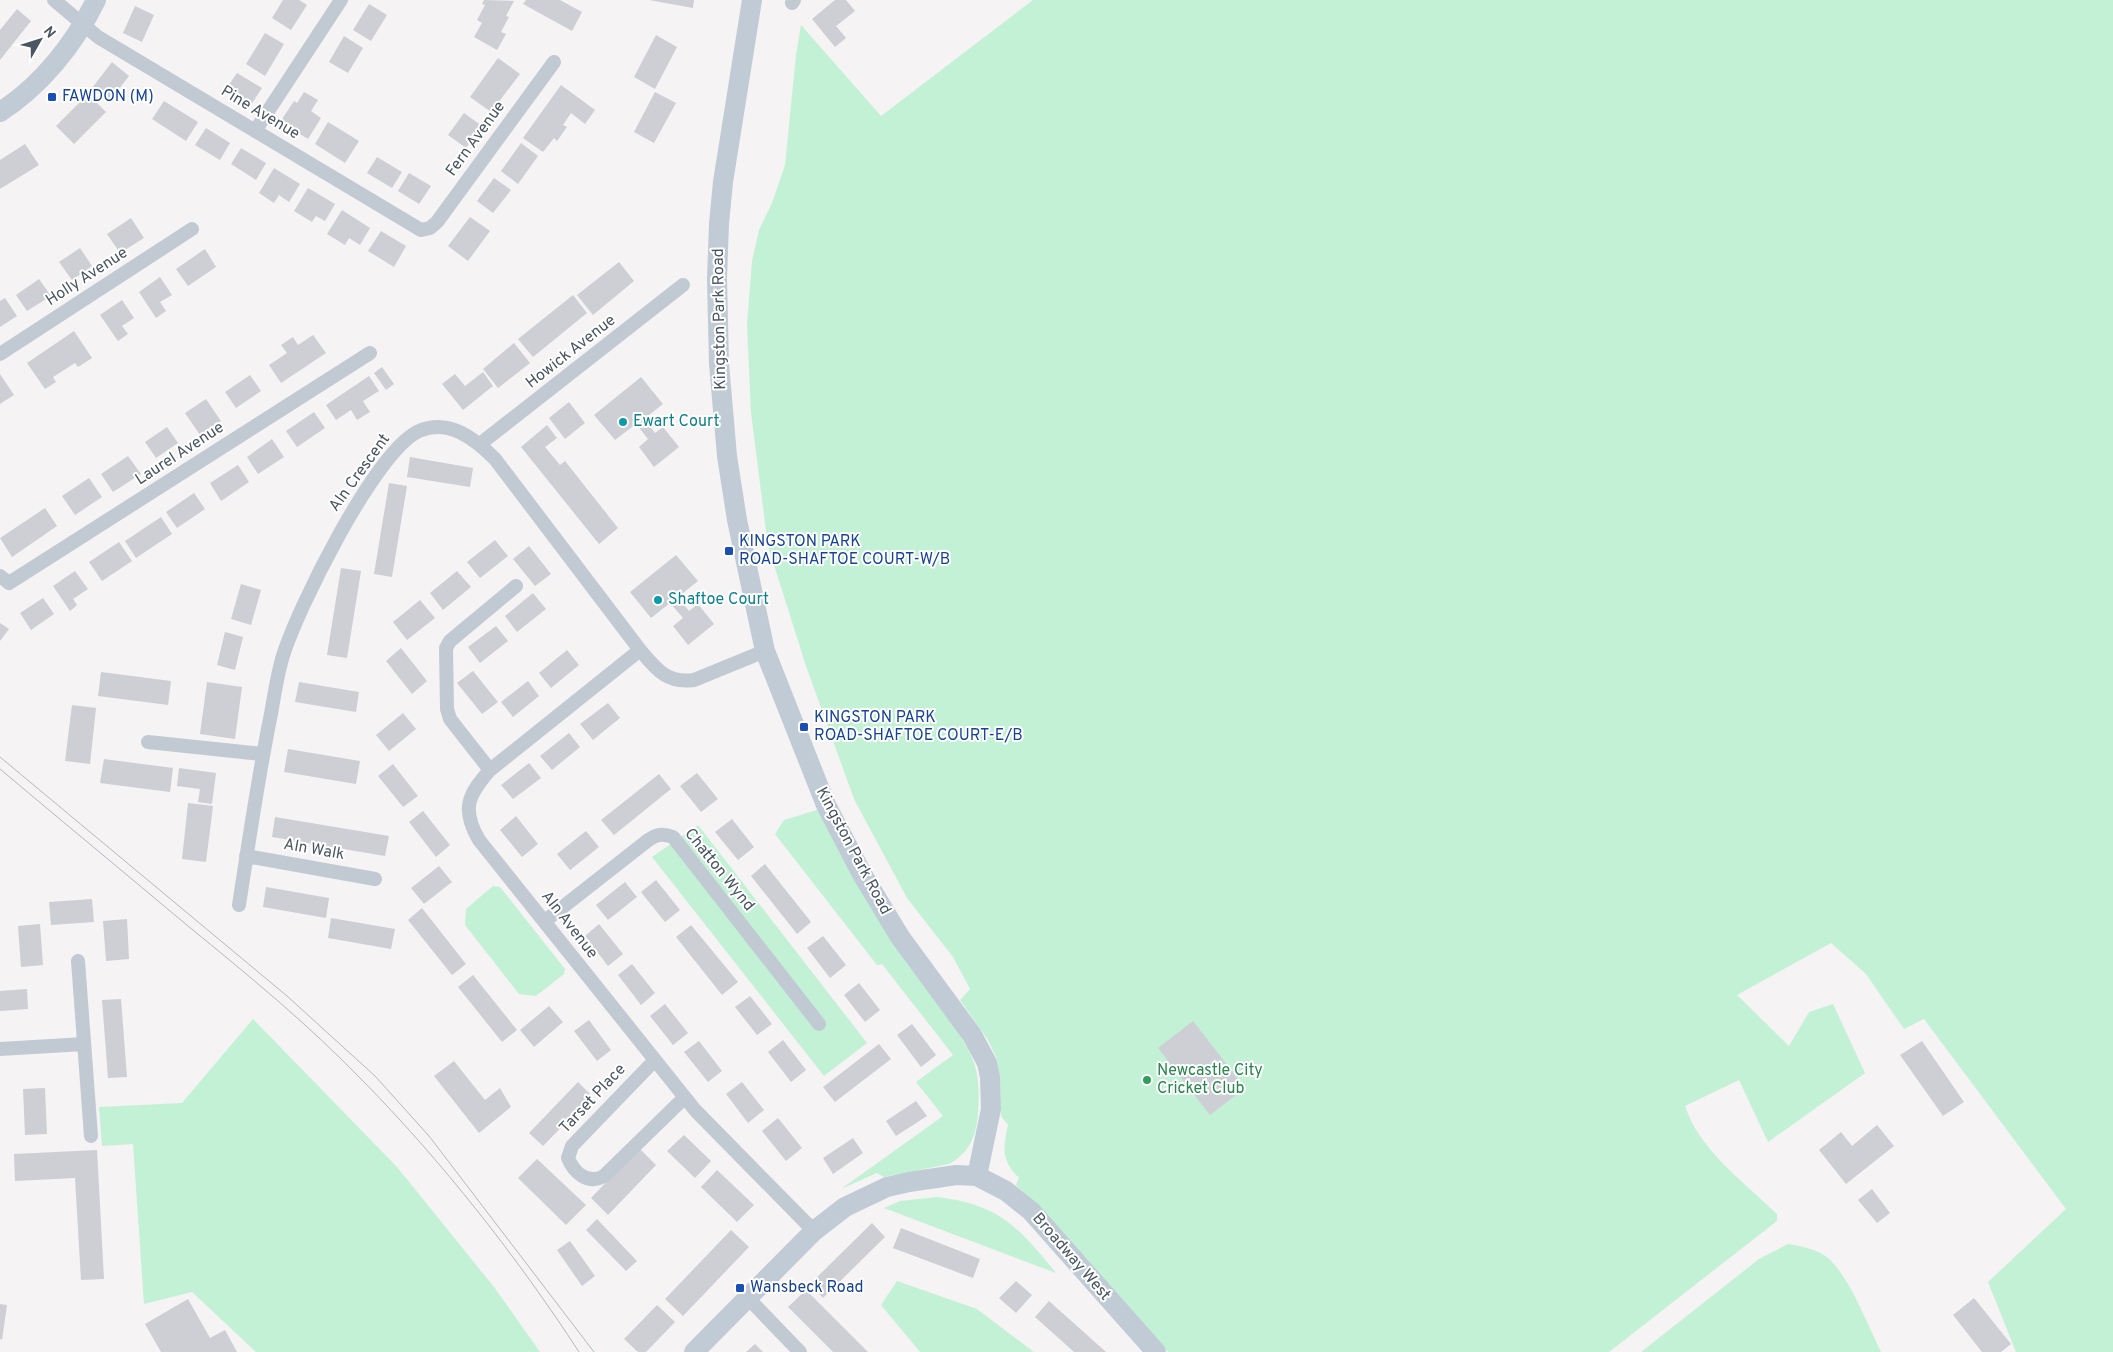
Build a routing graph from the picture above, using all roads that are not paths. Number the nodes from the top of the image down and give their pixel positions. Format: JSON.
{"nodes":[{"id":1,"x":54,"y":0,"type":"edge"},
{"id":2,"x":96,"y":0,"type":"edge"},
{"id":3,"x":341,"y":0,"type":"edge"},
{"id":4,"x":752,"y":0,"type":"edge"},
{"id":5,"x":84,"y":24,"type":"junction"},
{"id":6,"x":554,"y":62,"type":"dead end"},
{"id":7,"x":0,"y":112,"type":"edge"},
{"id":8,"x":255,"y":131,"type":"junction"},
{"id":9,"x":192,"y":228,"type":"dead end"},
{"id":10,"x":421,"y":230,"type":"joint"},
{"id":11,"x":683,"y":285,"type":"dead end"},
{"id":12,"x":0,"y":354,"type":"edge"},
{"id":13,"x":370,"y":354,"type":"dead end"},
{"id":14,"x":480,"y":444,"type":"junction"},
{"id":15,"x":5,"y":580,"type":"edge"},
{"id":16,"x":516,"y":586,"type":"dead end"},
{"id":17,"x":640,"y":650,"type":"junction"},
{"id":18,"x":765,"y":651,"type":"junction"},
{"id":19,"x":148,"y":742,"type":"dead end"},
{"id":20,"x":262,"y":754,"type":"junction"},
{"id":21,"x":490,"y":770,"type":"junction"},
{"id":22,"x":246,"y":856,"type":"junction"},
{"id":23,"x":375,"y":879,"type":"dead end"},
{"id":24,"x":239,"y":904,"type":"dead end"},
{"id":25,"x":544,"y":921,"type":"junction"},
{"id":26,"x":78,"y":961,"type":"dead end"},
{"id":27,"x":819,"y":1024,"type":"dead end"},
{"id":28,"x":84,"y":1044,"type":"junction"},
{"id":29,"x":0,"y":1049,"type":"edge"},
{"id":30,"x":654,"y":1060,"type":"junction"},
{"id":31,"x":684,"y":1098,"type":"junction"},
{"id":32,"x":91,"y":1136,"type":"dead end"},
{"id":33,"x":976,"y":1176,"type":"junction"},
{"id":34,"x":814,"y":1231,"type":"junction"},
{"id":35,"x":748,"y":1298,"type":"junction"},
{"id":36,"x":694,"y":1352,"type":"edge"},
{"id":37,"x":800,"y":1352,"type":"edge"},
{"id":38,"x":1156,"y":1352,"type":"edge"}],
"edges":[{"from":1,"to":5,"type":"street","name":"Pine Avenue"},
{"from":2,"to":5,"type":"street"},
{"from":3,"to":8,"type":"street"},
{"from":4,"to":18,"type":"street","name":"Kingston Park Road"},
{"from":5,"to":7,"type":"street"},
{"from":5,"to":8,"type":"street","name":"Pine Avenue"},
{"from":6,"to":10,"type":"street","name":"Fern Avenue"},
{"from":8,"to":10,"type":"street","name":"Pine Avenue"},
{"from":9,"to":12,"type":"street","name":"Holly Avenue"},
{"from":11,"to":14,"type":"street","name":"Howick Avenue"},
{"from":13,"to":15,"type":"street","name":"Laurel Avenue"},
{"from":14,"to":17,"type":"street","name":"Aln Crescent"},
{"from":14,"to":20,"type":"street","name":"Aln Crescent"},
{"from":16,"to":21,"type":"street"},
{"from":17,"to":18,"type":"street","name":"Aln Crescent"},
{"from":17,"to":21,"type":"street","name":"Aln Avenue"},
{"from":18,"to":33,"type":"street","name":"Kingston Park Road"},
{"from":19,"to":20,"type":"street"},
{"from":20,"to":22,"type":"street","name":"Aln Crescent"},
{"from":21,"to":25,"type":"street","name":"Aln Avenue"},
{"from":22,"to":23,"type":"street","name":"Aln Walk"},
{"from":22,"to":24,"type":"street","name":"Aln Crescent"},
{"from":25,"to":27,"type":"street","name":"Chatton Wynd"},
{"from":25,"to":30,"type":"street","name":"Aln Avenue"},
{"from":26,"to":28,"type":"street"},
{"from":28,"to":29,"type":"street"},
{"from":28,"to":32,"type":"street"},
{"from":30,"to":31,"type":"street","name":"Aln Avenue"},
{"from":30,"to":31,"type":"street","name":"Tarset Place"},
{"from":31,"to":34,"type":"street","name":"Aln Avenue"},
{"from":33,"to":34,"type":"street"},
{"from":33,"to":38,"type":"street","name":"Broadway West"},
{"from":34,"to":35,"type":"street"},
{"from":35,"to":36,"type":"street"},
{"from":35,"to":37,"type":"street"}]}
